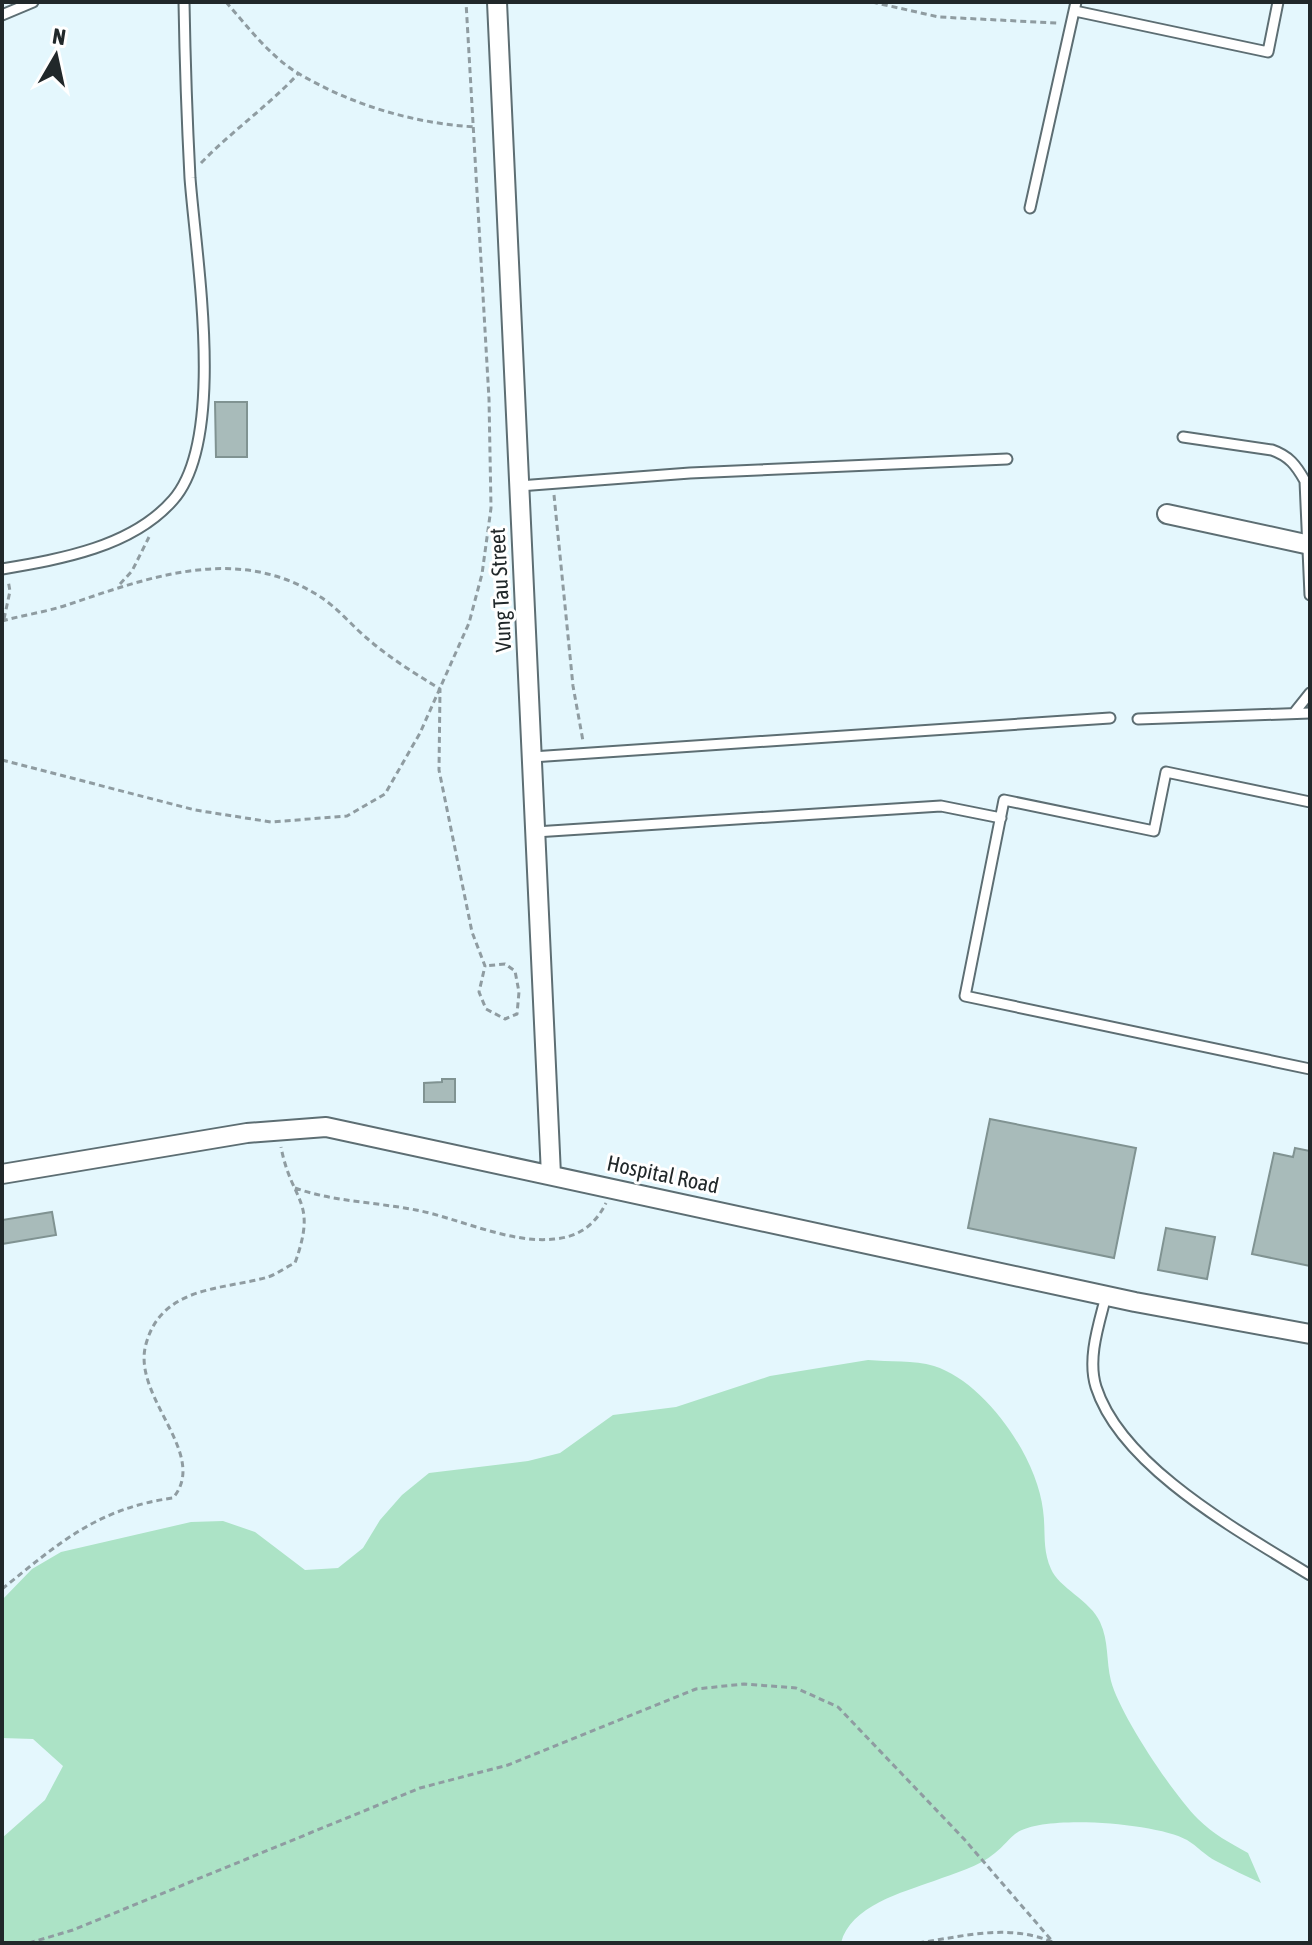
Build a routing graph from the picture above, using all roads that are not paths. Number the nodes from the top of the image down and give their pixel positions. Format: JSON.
{"nodes":[{"id":1,"x":33,"y":2,"type":"edge"},
{"id":2,"x":184,"y":2,"type":"edge"},
{"id":3,"x":497,"y":2,"type":"edge"},
{"id":4,"x":1278,"y":2,"type":"edge"},
{"id":5,"x":1075,"y":6,"type":"edge"},
{"id":6,"x":2,"y":15,"type":"edge"},
{"id":7,"x":1030,"y":208,"type":"dead end"},
{"id":8,"x":1183,"y":437,"type":"dead end"},
{"id":9,"x":1007,"y":459,"type":"dead end"},
{"id":10,"x":519,"y":486,"type":"junction"},
{"id":11,"x":1167,"y":514,"type":"dead end"},
{"id":12,"x":1309,"y":545,"type":"edge"},
{"id":13,"x":3,"y":566,"type":"edge"},
{"id":14,"x":1310,"y":595,"type":"edge"},
{"id":15,"x":1310,"y":693,"type":"edge"},
{"id":16,"x":1294,"y":713,"type":"junction"},
{"id":17,"x":1310,"y":713,"type":"edge"},
{"id":18,"x":1110,"y":718,"type":"dead end"},
{"id":19,"x":1138,"y":719,"type":"dead end"},
{"id":20,"x":532,"y":757,"type":"junction"},
{"id":21,"x":1310,"y":802,"type":"edge"},
{"id":22,"x":1001,"y":818,"type":"junction"},
{"id":23,"x":535,"y":832,"type":"junction"},
{"id":24,"x":1310,"y":1069,"type":"edge"},
{"id":25,"x":2,"y":1174,"type":"edge"},
{"id":26,"x":551,"y":1175,"type":"junction"},
{"id":27,"x":1106,"y":1296,"type":"junction"},
{"id":28,"x":1310,"y":1334,"type":"edge"},
{"id":29,"x":1310,"y":1575,"type":"edge"}],
"edges":[{"from":1,"to":6,"type":"lane"},
{"from":2,"to":13,"type":"lane"},
{"from":3,"to":10,"type":"street","name":"Vung Tau Street"},
{"from":4,"to":5,"type":"lane"},
{"from":5,"to":7,"type":"lane"},
{"from":8,"to":12,"type":"lane"},
{"from":9,"to":10,"type":"lane"},
{"from":10,"to":20,"type":"street","name":"Vung Tau Street"},
{"from":11,"to":12,"type":"street"},
{"from":12,"to":14,"type":"lane"},
{"from":15,"to":16,"type":"lane"},
{"from":16,"to":17,"type":"lane"},
{"from":16,"to":19,"type":"lane"},
{"from":18,"to":20,"type":"lane"},
{"from":20,"to":23,"type":"street","name":"Vung Tau Street"},
{"from":21,"to":22,"type":"lane"},
{"from":22,"to":23,"type":"lane"},
{"from":22,"to":24,"type":"lane"},
{"from":23,"to":26,"type":"street","name":"Vung Tau Street"},
{"from":25,"to":26,"type":"street","name":"Hospital Road"},
{"from":26,"to":27,"type":"street","name":"Hospital Road"},
{"from":27,"to":28,"type":"street","name":"Hospital Road"},
{"from":27,"to":29,"type":"lane"}]}
